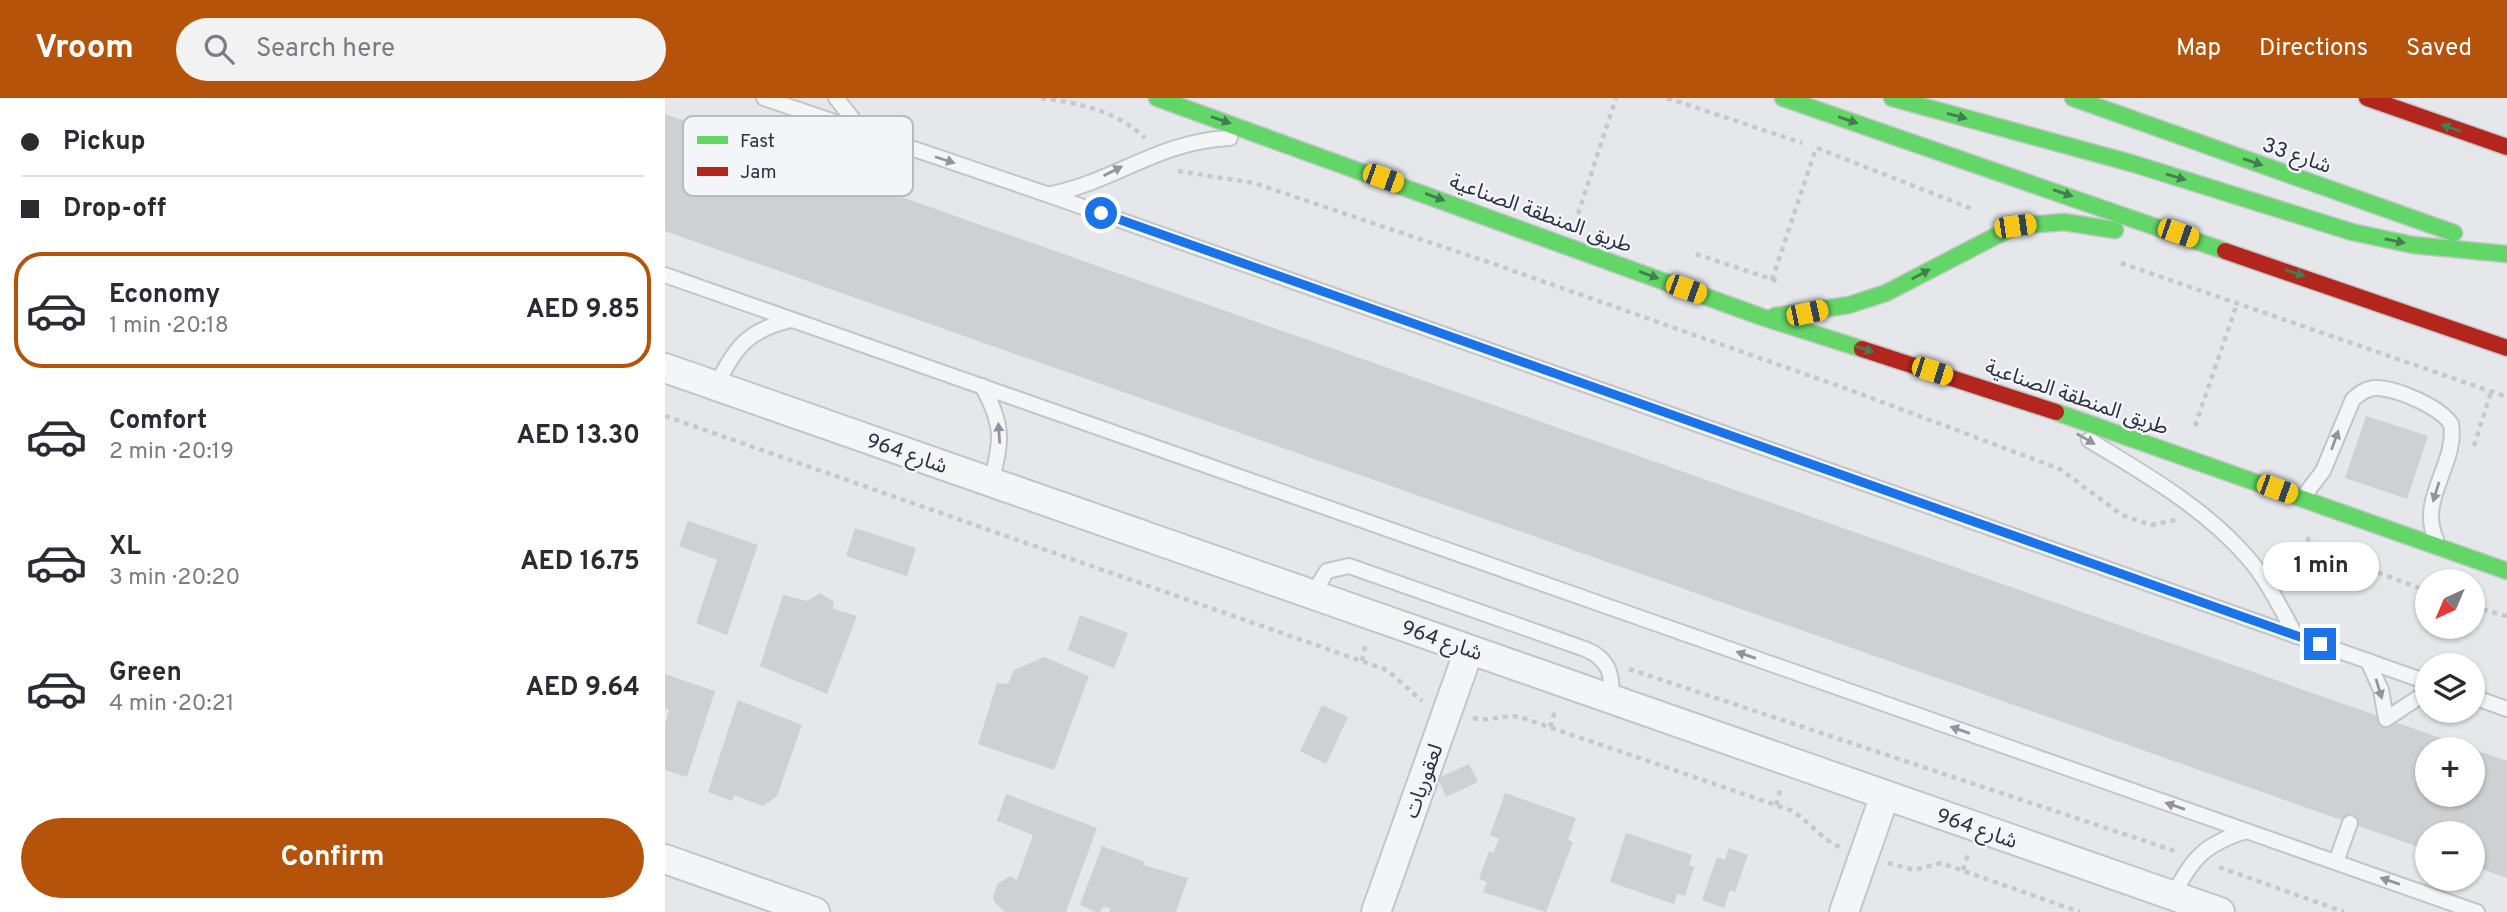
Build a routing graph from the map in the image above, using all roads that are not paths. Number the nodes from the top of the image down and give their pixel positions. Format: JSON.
{"nodes":[{"id":1,"x":764,"y":98,"type":"edge"},
{"id":2,"x":836,"y":98,"type":"edge"},
{"id":3,"x":1157,"y":98,"type":"edge"},
{"id":4,"x":1783,"y":98,"type":"edge"},
{"id":5,"x":1892,"y":98,"type":"edge"},
{"id":6,"x":2073,"y":98,"type":"edge"},
{"id":7,"x":2367,"y":98,"type":"edge"},
{"id":8,"x":2375,"y":98,"type":"edge"},
{"id":9,"x":2395,"y":108,"type":"junction"},
{"id":10,"x":815,"y":116,"type":"edge"},
{"id":11,"x":850,"y":116,"type":"edge"},
{"id":12,"x":1282,"y":141,"type":"junction"},
{"id":13,"x":2507,"y":147,"type":"edge"},
{"id":14,"x":913,"y":149,"type":"edge"},
{"id":15,"x":1049,"y":195,"type":"junction"},
{"id":16,"x":2231,"y":251,"type":"junction"},
{"id":17,"x":2507,"y":253,"type":"edge"},
{"id":18,"x":665,"y":275,"type":"edge"},
{"id":19,"x":1762,"y":317,"type":"junction"},
{"id":20,"x":792,"y":320,"type":"junction"},
{"id":21,"x":2507,"y":348,"type":"edge"},
{"id":22,"x":665,"y":368,"type":"edge"},
{"id":23,"x":716,"y":386,"type":"junction"},
{"id":24,"x":982,"y":386,"type":"junction"},
{"id":25,"x":2005,"y":394,"type":"junction"},
{"id":26,"x":991,"y":482,"type":"junction"},
{"id":27,"x":2302,"y":498,"type":"junction"},
{"id":28,"x":2441,"y":548,"type":"junction"},
{"id":29,"x":2507,"y":571,"type":"edge"},
{"id":30,"x":1312,"y":595,"type":"junction"},
{"id":31,"x":2296,"y":636,"type":"junction"},
{"id":32,"x":1469,"y":650,"type":"junction"},
{"id":33,"x":2368,"y":661,"type":"junction"},
{"id":34,"x":2415,"y":678,"type":"edge"},
{"id":35,"x":1611,"y":699,"type":"junction"},
{"id":36,"x":2415,"y":700,"type":"edge"},
{"id":37,"x":2485,"y":701,"type":"edge"},
{"id":38,"x":2507,"y":709,"type":"edge"},
{"id":39,"x":1885,"y":795,"type":"junction"},
{"id":40,"x":2350,"y":823,"type":"dead end"},
{"id":41,"x":2246,"y":831,"type":"junction"},
{"id":42,"x":665,"y":859,"type":"edge"},
{"id":43,"x":2336,"y":862,"type":"junction"},
{"id":44,"x":2173,"y":895,"type":"junction"},
{"id":45,"x":815,"y":912,"type":"edge"},
{"id":46,"x":1376,"y":912,"type":"edge"},
{"id":47,"x":1844,"y":912,"type":"edge"},
{"id":48,"x":2220,"y":912,"type":"edge"},
{"id":49,"x":2477,"y":912,"type":"edge"}],
"edges":[{"from":1,"to":10,"type":"lane"},
{"from":2,"to":11,"type":"lane"},
{"from":3,"to":12,"type":"main road","name":"طريق المنطقة الصناعية","one_way":true},
{"from":4,"to":16,"type":"main road","one_way":true},
{"from":5,"to":17,"type":"main road","one_way":true},
{"from":6,"to":17,"type":"main road","name":"شارع 33","one_way":true},
{"from":7,"to":9,"type":"main road"},
{"from":8,"to":9,"type":"main road"},
{"from":13,"to":9,"type":"main road","one_way":true},
{"from":15,"to":12,"type":"lane","one_way":true},
{"from":12,"to":19,"type":"main road","name":"طريق المنطقة الصناعية","one_way":true},
{"from":14,"to":15,"type":"lane","one_way":true},
{"from":15,"to":31,"type":"lane"},
{"from":19,"to":16,"type":"main road","one_way":true},
{"from":16,"to":21,"type":"main road","one_way":true},
{"from":18,"to":20,"type":"lane"},
{"from":19,"to":25,"type":"main road","name":"طريق المنطقة الصناعية","one_way":true},
{"from":20,"to":23,"type":"lane"},
{"from":20,"to":24,"type":"lane"},
{"from":22,"to":23,"type":"street","name":"شارع 964"},
{"from":23,"to":26,"type":"street","name":"شارع 964"},
{"from":26,"to":24,"type":"lane","one_way":true},
{"from":41,"to":24,"type":"lane","one_way":true},
{"from":25,"to":27,"type":"main road","name":"طريق المنطقة الصناعية"},
{"from":25,"to":31,"type":"lane","one_way":true},
{"from":26,"to":30,"type":"street","name":"شارع 964"},
{"from":27,"to":28,"type":"main road","name":"طريق المنطقة الصناعية"},
{"from":27,"to":28,"type":"lane","one_way":true},
{"from":28,"to":29,"type":"main road","name":"طريق المنطقة الصناعية"},
{"from":30,"to":32,"type":"street","name":"شارع 964"},
{"from":30,"to":35,"type":"lane"},
{"from":31,"to":33,"type":"lane"},
{"from":32,"to":35,"type":"street","name":"شارع 964"},
{"from":32,"to":46,"type":"street","name":"لعقوريات"},
{"from":33,"to":34,"type":"lane"},
{"from":33,"to":36,"type":"lane","one_way":true},
{"from":35,"to":39,"type":"street","name":"شارع 964"},
{"from":37,"to":38,"type":"lane"},
{"from":39,"to":44,"type":"street","name":"شارع 964"},
{"from":39,"to":47,"type":"street"},
{"from":40,"to":43,"type":"lane"},
{"from":41,"to":43,"type":"lane"},
{"from":41,"to":44,"type":"lane"},
{"from":42,"to":45,"type":"street"},
{"from":49,"to":43,"type":"lane","one_way":true},
{"from":44,"to":48,"type":"street","name":"شارع 964"}]}
